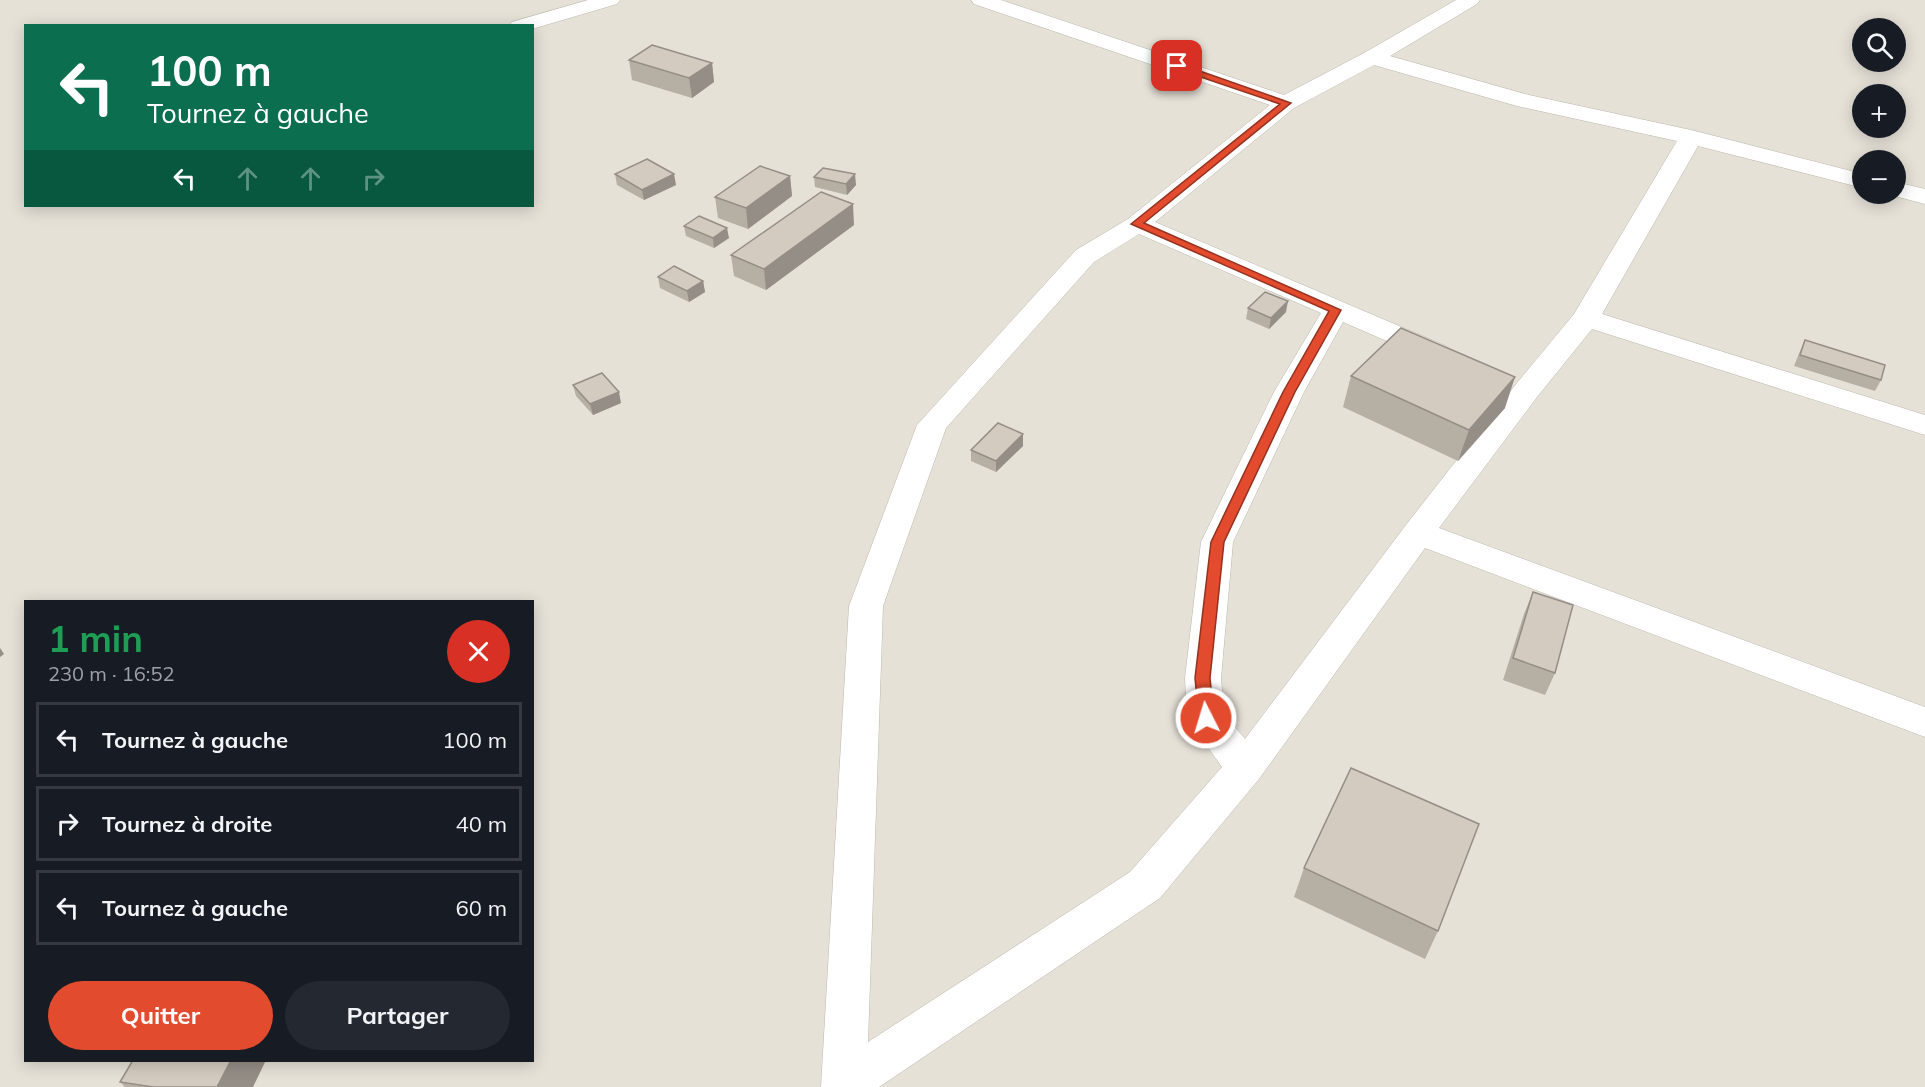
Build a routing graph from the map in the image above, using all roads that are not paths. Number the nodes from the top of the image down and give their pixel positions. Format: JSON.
{"nodes":[{"id":1,"x":610,"y":0,"type":"edge"},
{"id":2,"x":981,"y":0,"type":"edge"},
{"id":3,"x":1470,"y":0,"type":"edge"},
{"id":4,"x":526,"y":24,"type":"edge"},
{"id":5,"x":1372,"y":58,"type":"junction"},
{"id":6,"x":1286,"y":103,"type":"junction"},
{"id":7,"x":1691,"y":137,"type":"junction"},
{"id":8,"x":1852,"y":178,"type":"edge"},
{"id":9,"x":1906,"y":192,"type":"edge"},
{"id":10,"x":1925,"y":197,"type":"edge"},
{"id":11,"x":1137,"y":224,"type":"junction"},
{"id":12,"x":1336,"y":310,"type":"junction"},
{"id":13,"x":1586,"y":318,"type":"junction"},
{"id":14,"x":1463,"y":363,"type":"edge"},
{"id":15,"x":1925,"y":425,"type":"edge"},
{"id":16,"x":1418,"y":533,"type":"junction"},
{"id":17,"x":1925,"y":722,"type":"edge"},
{"id":18,"x":1245,"y":768,"type":"junction"},
{"id":19,"x":845,"y":1085,"type":"edge"}],
"edges":[{"from":1,"to":4,"type":"street"},
{"from":2,"to":6,"type":"street"},
{"from":3,"to":5,"type":"street"},
{"from":5,"to":6,"type":"street"},
{"from":5,"to":7,"type":"street"},
{"from":6,"to":11,"type":"street"},
{"from":7,"to":8,"type":"street"},
{"from":7,"to":13,"type":"street"},
{"from":9,"to":10,"type":"street"},
{"from":11,"to":12,"type":"street"},
{"from":11,"to":19,"type":"street"},
{"from":12,"to":14,"type":"street"},
{"from":12,"to":18,"type":"street"},
{"from":13,"to":15,"type":"street"},
{"from":13,"to":16,"type":"street"},
{"from":16,"to":17,"type":"street"},
{"from":16,"to":18,"type":"street"},
{"from":18,"to":19,"type":"street"}]}
